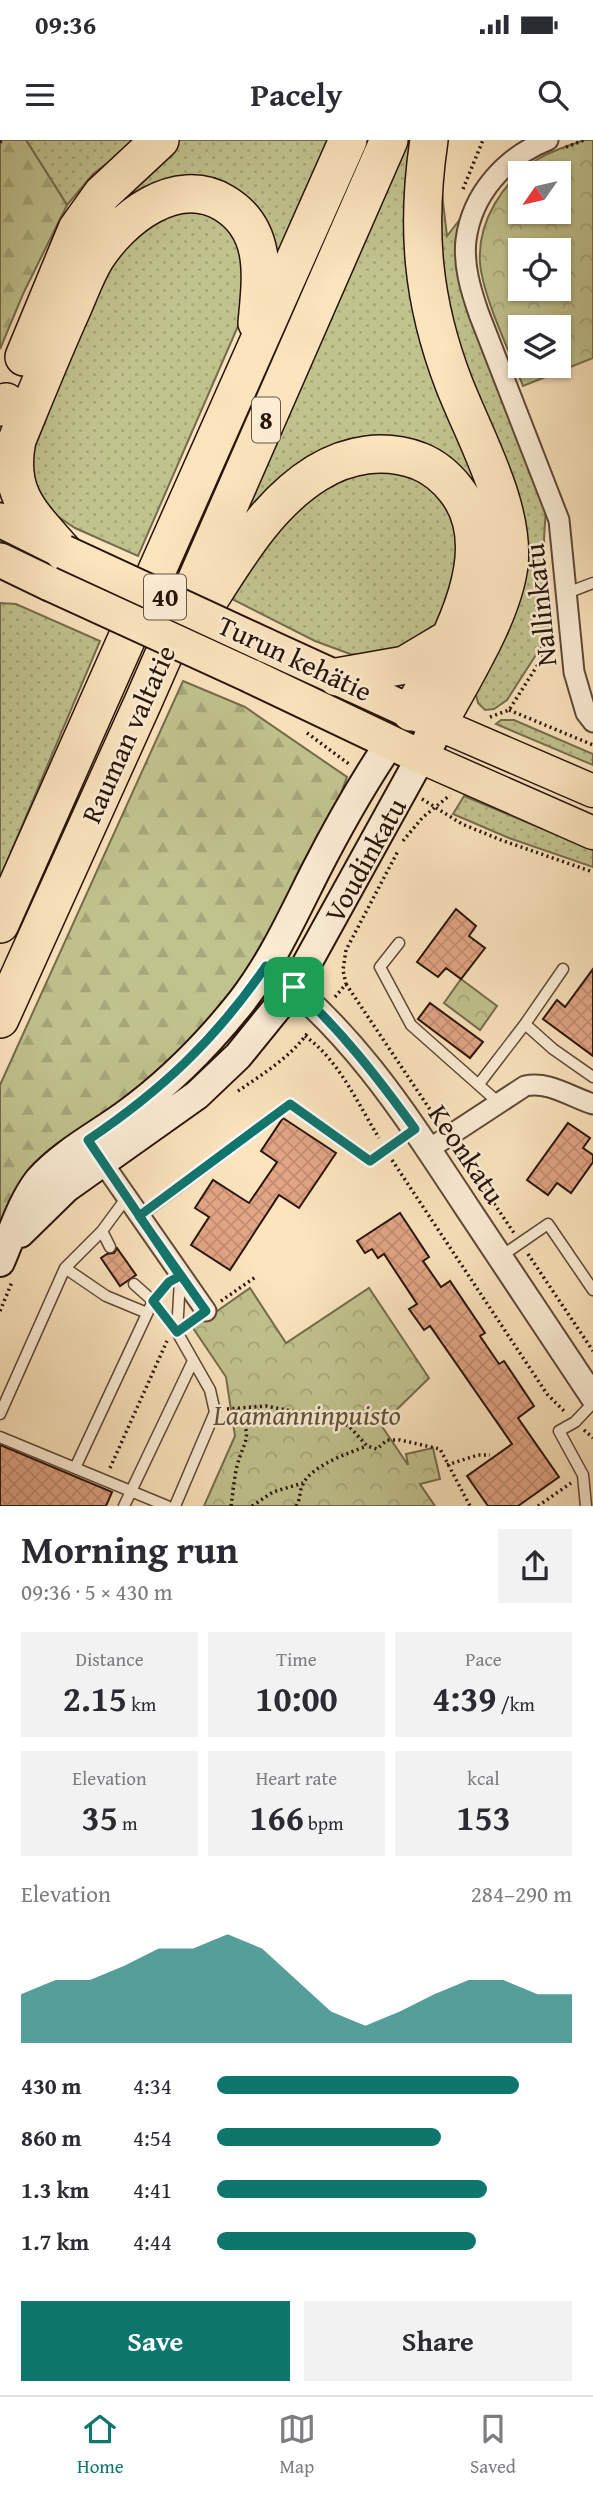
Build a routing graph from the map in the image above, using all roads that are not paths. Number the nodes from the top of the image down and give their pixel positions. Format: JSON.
{"nodes":[{"id":1,"x":160,"y":140,"type":"edge"},
{"id":2,"x":348,"y":140,"type":"edge"},
{"id":3,"x":389,"y":140,"type":"edge"},
{"id":4,"x":429,"y":140,"type":"edge"},
{"id":5,"x":555,"y":144,"type":"edge"},
{"id":6,"x":254,"y":352,"type":"junction"},
{"id":7,"x":2,"y":408,"type":"edge"},
{"id":8,"x":0,"y":520,"type":"edge"},
{"id":9,"x":64,"y":552,"type":"junction"},
{"id":10,"x":0,"y":560,"type":"edge"},
{"id":11,"x":593,"y":583,"type":"edge"},
{"id":12,"x":568,"y":593,"type":"junction"},
{"id":13,"x":447,"y":640,"type":"junction"},
{"id":14,"x":337,"y":677,"type":"junction"},
{"id":15,"x":144,"y":700,"type":"junction"},
{"id":16,"x":424,"y":718,"type":"junction"},
{"id":17,"x":593,"y":722,"type":"edge"},
{"id":18,"x":390,"y":743,"type":"junction"},
{"id":19,"x":421,"y":757,"type":"junction"},
{"id":20,"x":593,"y":791,"type":"edge"},
{"id":21,"x":593,"y":833,"type":"edge"},
{"id":22,"x":0,"y":924,"type":"edge"},
{"id":23,"x":399,"y":943,"type":"dead end"},
{"id":24,"x":266,"y":966,"type":"junction"},
{"id":25,"x":563,"y":969,"type":"dead end"},
{"id":26,"x":294,"y":987,"type":"junction"},
{"id":27,"x":0,"y":1018,"type":"edge"},
{"id":28,"x":525,"y":1024,"type":"junction"},
{"id":29,"x":593,"y":1076,"type":"edge"},
{"id":30,"x":479,"y":1084,"type":"junction"},
{"id":31,"x":499,"y":1103,"type":"junction"},
{"id":32,"x":592,"y":1104,"type":"edge"},
{"id":33,"x":431,"y":1138,"type":"junction"},
{"id":34,"x":95,"y":1151,"type":"junction"},
{"id":35,"x":127,"y":1197,"type":"junction"},
{"id":36,"x":139,"y":1216,"type":"junction"},
{"id":37,"x":102,"y":1231,"type":"junction"},
{"id":38,"x":110,"y":1247,"type":"dead end"},
{"id":39,"x":3,"y":1255,"type":"edge"},
{"id":40,"x":500,"y":1257,"type":"junction"},
{"id":41,"x":65,"y":1268,"type":"junction"},
{"id":42,"x":180,"y":1276,"type":"junction"},
{"id":43,"x":134,"y":1284,"type":"dead end"},
{"id":44,"x":593,"y":1290,"type":"edge"},
{"id":45,"x":153,"y":1301,"type":"junction"},
{"id":46,"x":206,"y":1311,"type":"road end"},
{"id":47,"x":147,"y":1313,"type":"junction"},
{"id":48,"x":177,"y":1332,"type":"junction"},
{"id":49,"x":193,"y":1361,"type":"junction"},
{"id":50,"x":593,"y":1397,"type":"edge"},
{"id":51,"x":593,"y":1403,"type":"edge"},
{"id":52,"x":0,"y":1414,"type":"edge"},
{"id":53,"x":0,"y":1437,"type":"edge"},
{"id":54,"x":75,"y":1468,"type":"junction"},
{"id":55,"x":131,"y":1491,"type":"junction"},
{"id":56,"x":124,"y":1506,"type":"edge"},
{"id":57,"x":167,"y":1506,"type":"edge"},
{"id":58,"x":175,"y":1506,"type":"edge"},
{"id":59,"x":586,"y":1506,"type":"edge"}],
"edges":[{"from":1,"to":7,"type":"highway"},
{"from":2,"to":6,"type":"highway","name":"Rauman valtatie","number":"8"},
{"from":3,"to":15,"type":"highway","name":"Rauman valtatie","number":"8"},
{"from":4,"to":16,"type":"highway"},
{"from":5,"to":12,"type":"street","name":"Nallinkatu"},
{"from":6,"to":9,"type":"highway"},
{"from":6,"to":22,"type":"highway","name":"Rauman valtatie","number":"8"},
{"from":8,"to":9,"type":"highway","name":"Turun kehätie","number":"40"},
{"from":9,"to":14,"type":"highway","name":"Turun kehätie","number":"40","bridge":true},
{"from":10,"to":18,"type":"highway","name":"Turun kehätie","number":"40","bridge":true},
{"from":11,"to":12,"type":"lane"},
{"from":12,"to":17,"type":"street","name":"Nallinkatu"},
{"from":13,"to":14,"type":"highway"},
{"from":13,"to":15,"type":"highway"},
{"from":13,"to":16,"type":"highway"},
{"from":14,"to":16,"type":"highway","name":"Turun kehätie","number":"40"},
{"from":15,"to":27,"type":"highway","name":"Rauman valtatie","number":"8"},
{"from":16,"to":18,"type":"highway"},
{"from":16,"to":19,"type":"highway"},
{"from":16,"to":20,"type":"main road","number":"40"},
{"from":18,"to":19,"type":"highway","name":"Turun kehätie","number":"40"},
{"from":18,"to":24,"type":"main road","name":"Voudinkatu"},
{"from":19,"to":21,"type":"main road","number":"40"},
{"from":19,"to":26,"type":"main road","name":"Voudinkatu"},
{"from":23,"to":30,"type":"lane"},
{"from":24,"to":26,"type":"street","name":"Keonkatu"},
{"from":24,"to":34,"type":"main road","name":"Voudinkatu"},
{"from":25,"to":28,"type":"lane"},
{"from":26,"to":33,"type":"street","name":"Keonkatu"},
{"from":26,"to":34,"type":"main road","name":"Voudinkatu"},
{"from":28,"to":29,"type":"lane"},
{"from":28,"to":30,"type":"lane"},
{"from":30,"to":31,"type":"lane"},
{"from":31,"to":32,"type":"street"},
{"from":31,"to":33,"type":"street"},
{"from":33,"to":36,"type":"lane"},
{"from":33,"to":40,"type":"street","name":"Keonkatu"},
{"from":34,"to":35,"type":"street"},
{"from":34,"to":39,"type":"main road","name":"Voudinkatu"},
{"from":35,"to":36,"type":"street"},
{"from":35,"to":37,"type":"lane"},
{"from":36,"to":42,"type":"street"},
{"from":37,"to":38,"type":"lane"},
{"from":37,"to":41,"type":"lane"},
{"from":40,"to":44,"type":"lane"},
{"from":40,"to":50,"type":"street","name":"Keonkatu"},
{"from":41,"to":47,"type":"lane"},
{"from":41,"to":52,"type":"lane"},
{"from":42,"to":45,"type":"lane"},
{"from":42,"to":46,"type":"street"},
{"from":42,"to":48,"type":"lane"},
{"from":43,"to":45,"type":"lane"},
{"from":45,"to":47,"type":"lane"},
{"from":45,"to":48,"type":"lane"},
{"from":47,"to":54,"type":"lane"},
{"from":48,"to":49,"type":"lane"},
{"from":49,"to":55,"type":"lane"},
{"from":49,"to":58,"type":"lane"},
{"from":51,"to":59,"type":"lane"},
{"from":53,"to":54,"type":"lane"},
{"from":54,"to":55,"type":"lane"},
{"from":55,"to":56,"type":"lane"},
{"from":55,"to":57,"type":"lane"}]}
